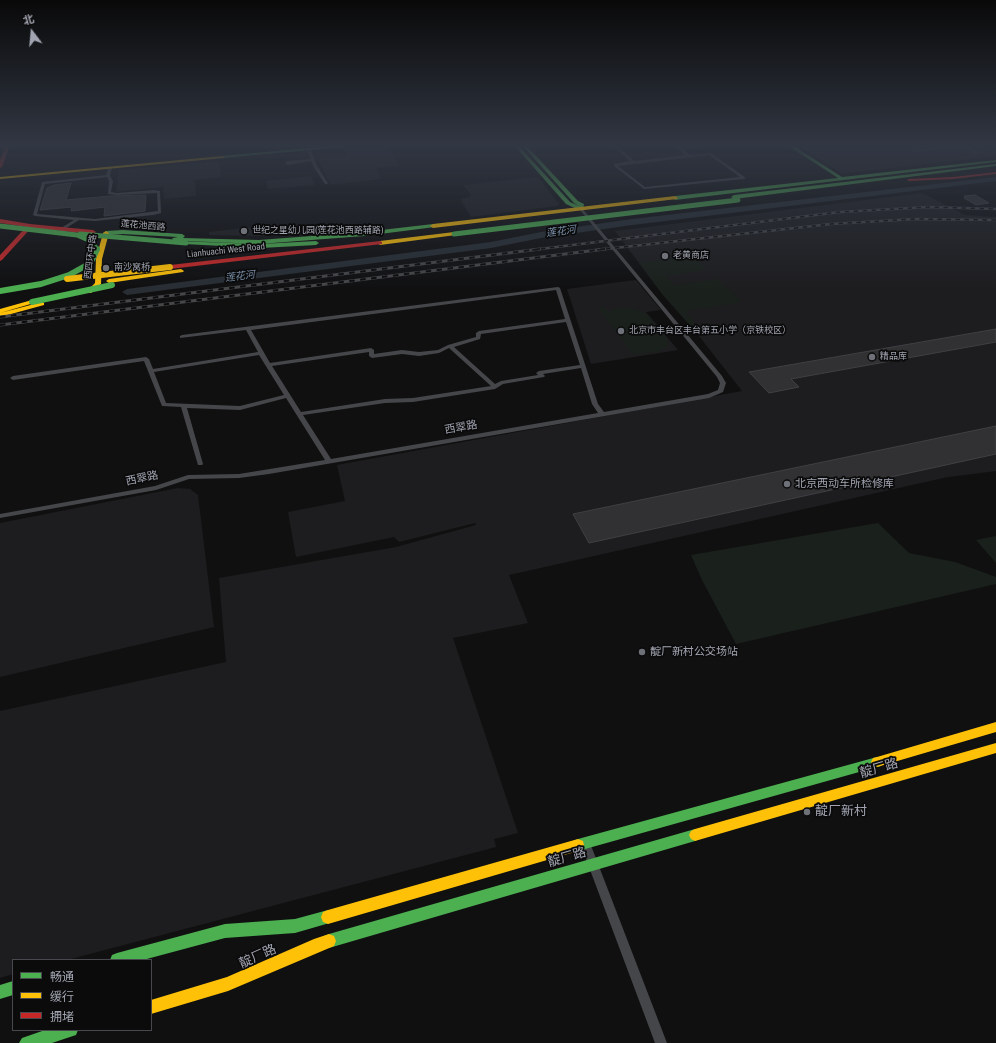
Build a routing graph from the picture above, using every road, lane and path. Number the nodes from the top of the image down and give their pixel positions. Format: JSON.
{"nodes":[{"id":1,"x":40,"y":194,"type":"edge"},
{"id":2,"x":159,"y":194,"type":"edge"},
{"id":3,"x":560,"y":194,"type":"edge"},
{"id":4,"x":568,"y":194,"type":"edge"},
{"id":5,"x":695,"y":194,"type":"edge"},
{"id":6,"x":701,"y":194,"type":"edge"},
{"id":7,"x":766,"y":194,"type":"edge"},
{"id":8,"x":778,"y":194,"type":"edge"},
{"id":9,"x":736,"y":198,"type":"junction"},
{"id":10,"x":580,"y":207,"type":"junction"},
{"id":11,"x":78,"y":219,"type":"junction"},
{"id":12,"x":1,"y":223,"type":"edge"},
{"id":13,"x":30,"y":226,"type":"junction"},
{"id":14,"x":64,"y":231,"type":"junction"},
{"id":15,"x":453,"y":232,"type":"junction"},
{"id":16,"x":106,"y":233,"type":"junction"},
{"id":17,"x":366,"y":240,"type":"junction"},
{"id":18,"x":292,"y":254,"type":"junction"},
{"id":19,"x":0,"y":259,"type":"edge"},
{"id":20,"x":170,"y":265,"type":"junction"},
{"id":21,"x":0,"y":283,"type":"edge"},
{"id":22,"x":111,"y":283,"type":"junction"},
{"id":23,"x":0,"y":287,"type":"edge"},
{"id":24,"x":0,"y":291,"type":"edge"},
{"id":25,"x":0,"y":295,"type":"edge"},
{"id":26,"x":0,"y":311,"type":"edge"},
{"id":27,"x":0,"y":315,"type":"edge"},
{"id":28,"x":568,"y":320,"type":"junction"},
{"id":29,"x":247,"y":328,"type":"junction"},
{"id":30,"x":182,"y":337,"type":"dead end"},
{"id":31,"x":450,"y":346,"type":"junction"},
{"id":32,"x":261,"y":353,"type":"junction"},
{"id":33,"x":268,"y":365,"type":"junction"},
{"id":34,"x":582,"y":366,"type":"junction"},
{"id":35,"x":150,"y":371,"type":"junction"},
{"id":36,"x":13,"y":378,"type":"dead end"},
{"id":37,"x":494,"y":387,"type":"junction"},
{"id":38,"x":288,"y":396,"type":"junction"},
{"id":39,"x":184,"y":406,"type":"junction"},
{"id":40,"x":300,"y":414,"type":"junction"},
{"id":41,"x":601,"y":414,"type":"junction"},
{"id":42,"x":329,"y":460,"type":"junction"},
{"id":43,"x":200,"y":464,"type":"dead end"},
{"id":44,"x":0,"y":516,"type":"edge"},
{"id":45,"x":996,"y":727,"type":"edge"},
{"id":46,"x":996,"y":748,"type":"edge"},
{"id":47,"x":585,"y":843,"type":"junction"},
{"id":48,"x":593,"y":864,"type":"junction"},
{"id":49,"x":121,"y":959,"type":"edge"},
{"id":50,"x":12,"y":988,"type":"edge"},
{"id":51,"x":0,"y":992,"type":"edge"},
{"id":52,"x":152,"y":1006,"type":"edge"},
{"id":53,"x":68,"y":1031,"type":"edge"},
{"id":54,"x":27,"y":1043,"type":"edge"},
{"id":55,"x":661,"y":1043,"type":"edge"}],
"edges":[{"from":1,"to":11,"type":"street"},
{"from":2,"to":11,"type":"street"},
{"from":3,"to":10,"type":"main road"},
{"from":4,"to":10,"type":"main road"},
{"from":5,"to":10,"type":"main road","name":"莲花池西路"},
{"from":6,"to":10,"type":"main road","name":"莲花池西路"},
{"from":7,"to":9,"type":"main road"},
{"from":8,"to":9,"type":"main road"},
{"from":9,"to":15,"type":"main road","bridge":true},
{"from":10,"to":16,"type":"main road","name":"莲花池西路"},
{"from":10,"to":41,"type":"street","name":"西翠路"},
{"from":11,"to":14,"type":"street"},
{"from":12,"to":13,"type":"main road","name":"西四环中路"},
{"from":12,"to":14,"type":"main road","bridge":true},
{"from":13,"to":14,"type":"main road","name":"西四环中路"},
{"from":13,"to":19,"type":"main road"},
{"from":14,"to":16,"type":"main road","name":"西四环中路"},
{"from":14,"to":17,"type":"main road","bridge":true},
{"from":14,"to":24,"type":"main road","bridge":true},
{"from":15,"to":17,"type":"main road","name":"Lianhuachi West Road"},
{"from":15,"to":18,"type":"main road","name":"Lianhuachi West Road"},
{"from":16,"to":27,"type":"main road","name":"西四环中路"},
{"from":17,"to":20,"type":"main road","name":"Lianhuachi West Road"},
{"from":18,"to":20,"type":"main road","name":"Lianhuachi West Road"},
{"from":18,"to":22,"type":"main road"},
{"from":20,"to":21,"type":"main road","name":"Lianhuachi West Road","bridge":true},
{"from":20,"to":23,"type":"main road","name":"Lianhuachi West Road","bridge":true},
{"from":22,"to":25,"type":"main road"},
{"from":22,"to":26,"type":"main road","bridge":true},
{"from":28,"to":29,"type":"street"},
{"from":28,"to":31,"type":"street"},
{"from":28,"to":34,"type":"street"},
{"from":29,"to":30,"type":"street"},
{"from":29,"to":32,"type":"street"},
{"from":31,"to":33,"type":"street"},
{"from":31,"to":37,"type":"street"},
{"from":32,"to":33,"type":"street"},
{"from":32,"to":35,"type":"street"},
{"from":33,"to":38,"type":"street"},
{"from":34,"to":37,"type":"street"},
{"from":34,"to":41,"type":"street"},
{"from":35,"to":36,"type":"street"},
{"from":35,"to":39,"type":"street"},
{"from":37,"to":40,"type":"street"},
{"from":38,"to":39,"type":"street"},
{"from":38,"to":40,"type":"street"},
{"from":39,"to":43,"type":"street"},
{"from":40,"to":42,"type":"street"},
{"from":41,"to":42,"type":"street","name":"西翠路"},
{"from":42,"to":44,"type":"street","name":"西翠路"},
{"from":45,"to":47,"type":"main road"},
{"from":46,"to":48,"type":"main road","name":"靛厂路"},
{"from":47,"to":48,"type":"street"},
{"from":47,"to":49,"type":"main road"},
{"from":48,"to":52,"type":"main road","name":"靛厂路"},
{"from":48,"to":55,"type":"street"},
{"from":50,"to":51,"type":"main road"},
{"from":53,"to":54,"type":"main road"}]}
